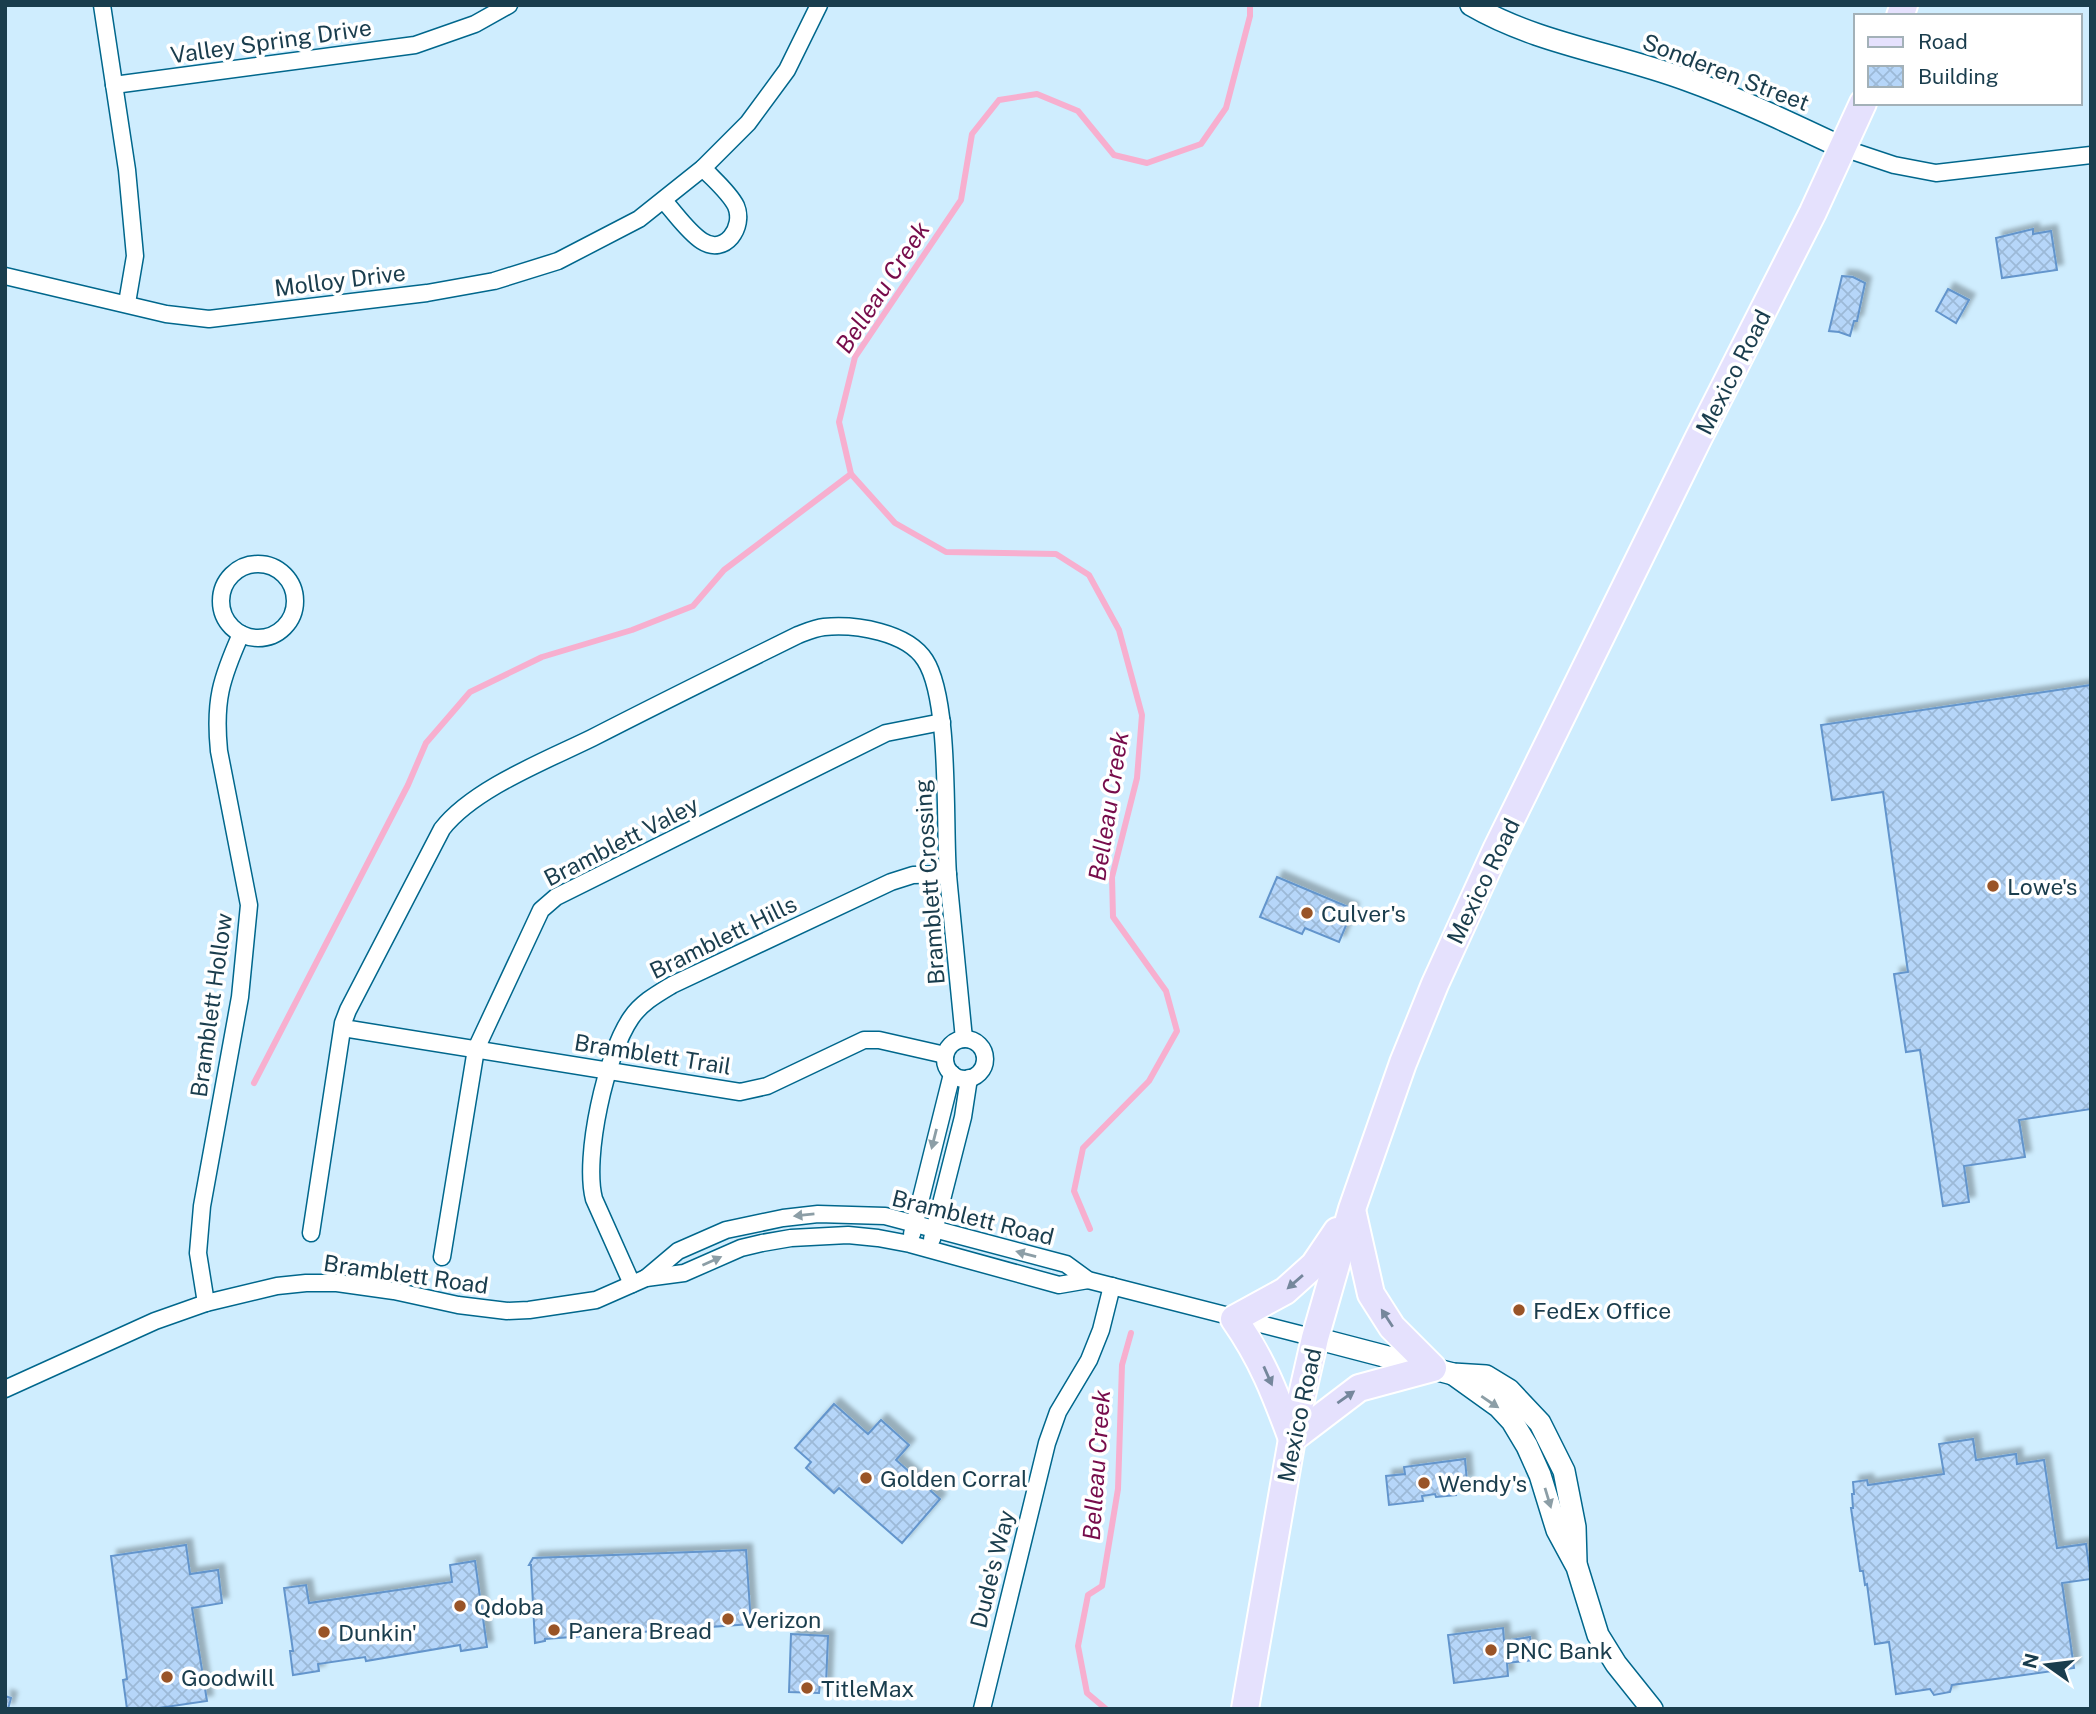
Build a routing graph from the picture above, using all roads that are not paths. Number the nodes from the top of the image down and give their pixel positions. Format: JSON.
{"nodes":[{"id":1,"x":102,"y":5,"type":"edge"},
{"id":2,"x":509,"y":5,"type":"edge"},
{"id":3,"x":819,"y":5,"type":"edge"},
{"id":4,"x":1471,"y":5,"type":"edge"},
{"id":5,"x":114,"y":85,"type":"junction"},
{"id":6,"x":1862,"y":105,"type":"edge"},
{"id":7,"x":1843,"y":148,"type":"junction"},
{"id":8,"x":2091,"y":155,"type":"edge"},
{"id":9,"x":703,"y":168,"type":"junction"},
{"id":10,"x":664,"y":201,"type":"junction"},
{"id":11,"x":5,"y":276,"type":"edge"},
{"id":12,"x":127,"y":303,"type":"junction"},
{"id":13,"x":241,"y":635,"type":"junction"},
{"id":14,"x":942,"y":722,"type":"junction"},
{"id":15,"x":948,"y":874,"type":"junction"},
{"id":16,"x":343,"y":1028,"type":"junction"},
{"id":17,"x":964,"y":1039,"type":"junction"},
{"id":18,"x":476,"y":1049,"type":"junction"},
{"id":19,"x":945,"y":1055,"type":"junction"},
{"id":20,"x":607,"y":1069,"type":"junction"},
{"id":21,"x":952,"y":1074,"type":"junction"},
{"id":22,"x":969,"y":1078,"type":"junction"},
{"id":23,"x":1352,"y":1209,"type":"junction"},
{"id":24,"x":915,"y":1224,"type":"junction"},
{"id":25,"x":934,"y":1229,"type":"junction"},
{"id":26,"x":312,"y":1233,"type":"dead end"},
{"id":27,"x":910,"y":1244,"type":"junction"},
{"id":28,"x":929,"y":1249,"type":"junction"},
{"id":29,"x":442,"y":1257,"type":"dead end"},
{"id":30,"x":1088,"y":1280,"type":"junction"},
{"id":31,"x":639,"y":1281,"type":"junction"},
{"id":32,"x":1112,"y":1286,"type":"junction"},
{"id":33,"x":206,"y":1303,"type":"junction"},
{"id":34,"x":1234,"y":1319,"type":"junction"},
{"id":35,"x":1315,"y":1338,"type":"junction"},
{"id":36,"x":1443,"y":1371,"type":"junction"},
{"id":37,"x":5,"y":1389,"type":"edge"},
{"id":38,"x":1292,"y":1439,"type":"junction"},
{"id":39,"x":982,"y":1709,"type":"edge"},
{"id":40,"x":1245,"y":1709,"type":"edge"},
{"id":41,"x":1652,"y":1709,"type":"edge"}],
"edges":[{"from":1,"to":5,"type":"street"},
{"from":2,"to":5,"type":"street","name":"Valley Spring Drive"},
{"from":3,"to":9,"type":"street","name":"Molloy Drive"},
{"from":4,"to":7,"type":"street","name":"Sonderen Street"},
{"from":5,"to":12,"type":"street"},
{"from":6,"to":7,"type":"main road","name":"Mexico Road"},
{"from":7,"to":8,"type":"street"},
{"from":7,"to":23,"type":"main road","name":"Mexico Road"},
{"from":9,"to":10,"type":"street","name":"Molloy Drive"},
{"from":9,"to":10,"type":"street"},
{"from":10,"to":12,"type":"street","name":"Molloy Drive"},
{"from":11,"to":12,"type":"street","name":"Molloy Drive"},
{"from":13,"to":13,"type":"street"},
{"from":13,"to":33,"type":"street","name":"Bramblett Hollow"},
{"from":14,"to":15,"type":"street","name":"Bramblett Crossing"},
{"from":14,"to":16,"type":"street","name":"Bramblett Crossing"},
{"from":14,"to":18,"type":"street","name":"Bramblett Valey"},
{"from":15,"to":17,"type":"street","name":"Bramblett Crossing"},
{"from":15,"to":20,"type":"street","name":"Bramblett Hills"},
{"from":16,"to":18,"type":"street","name":"Bramblett Trail"},
{"from":16,"to":26,"type":"street","name":"Bramblett Crossing"},
{"from":17,"to":19,"type":"street"},
{"from":17,"to":22,"type":"street"},
{"from":18,"to":20,"type":"street","name":"Bramblett Trail"},
{"from":18,"to":29,"type":"street","name":"Bramblett Valey"},
{"from":19,"to":20,"type":"street","name":"Bramblett Trail"},
{"from":19,"to":21,"type":"street"},
{"from":20,"to":31,"type":"street","name":"Bramblett Hills"},
{"from":21,"to":22,"type":"street"},
{"from":21,"to":24,"type":"street","one_way":true},
{"from":22,"to":25,"type":"street"},
{"from":23,"to":34,"type":"main road","one_way":true},
{"from":23,"to":35,"type":"main road","name":"Mexico Road"},
{"from":36,"to":23,"type":"main road","one_way":true},
{"from":24,"to":25,"type":"street","name":"Bramblett Road"},
{"from":24,"to":27,"type":"street"},
{"from":24,"to":31,"type":"street","name":"Bramblett Road","one_way":true},
{"from":25,"to":28,"type":"street"},
{"from":30,"to":25,"type":"street","name":"Bramblett Road","one_way":true},
{"from":27,"to":28,"type":"street","name":"Bramblett Road"},
{"from":31,"to":27,"type":"street","name":"Bramblett Road","one_way":true},
{"from":28,"to":30,"type":"street","name":"Bramblett Road"},
{"from":30,"to":32,"type":"street","name":"Bramblett Road"},
{"from":31,"to":33,"type":"street","name":"Bramblett Road"},
{"from":32,"to":34,"type":"street","name":"Bramblett Road"},
{"from":32,"to":39,"type":"street","name":"Dude's Way"},
{"from":33,"to":37,"type":"street","name":"Bramblett Road"},
{"from":34,"to":35,"type":"street","name":"Bramblett Road"},
{"from":34,"to":38,"type":"main road","one_way":true},
{"from":35,"to":36,"type":"street"},
{"from":35,"to":38,"type":"main road","name":"Mexico Road"},
{"from":38,"to":36,"type":"main road","one_way":true},
{"from":36,"to":41,"type":"street"},
{"from":38,"to":40,"type":"main road","name":"Mexico Road"}]}
